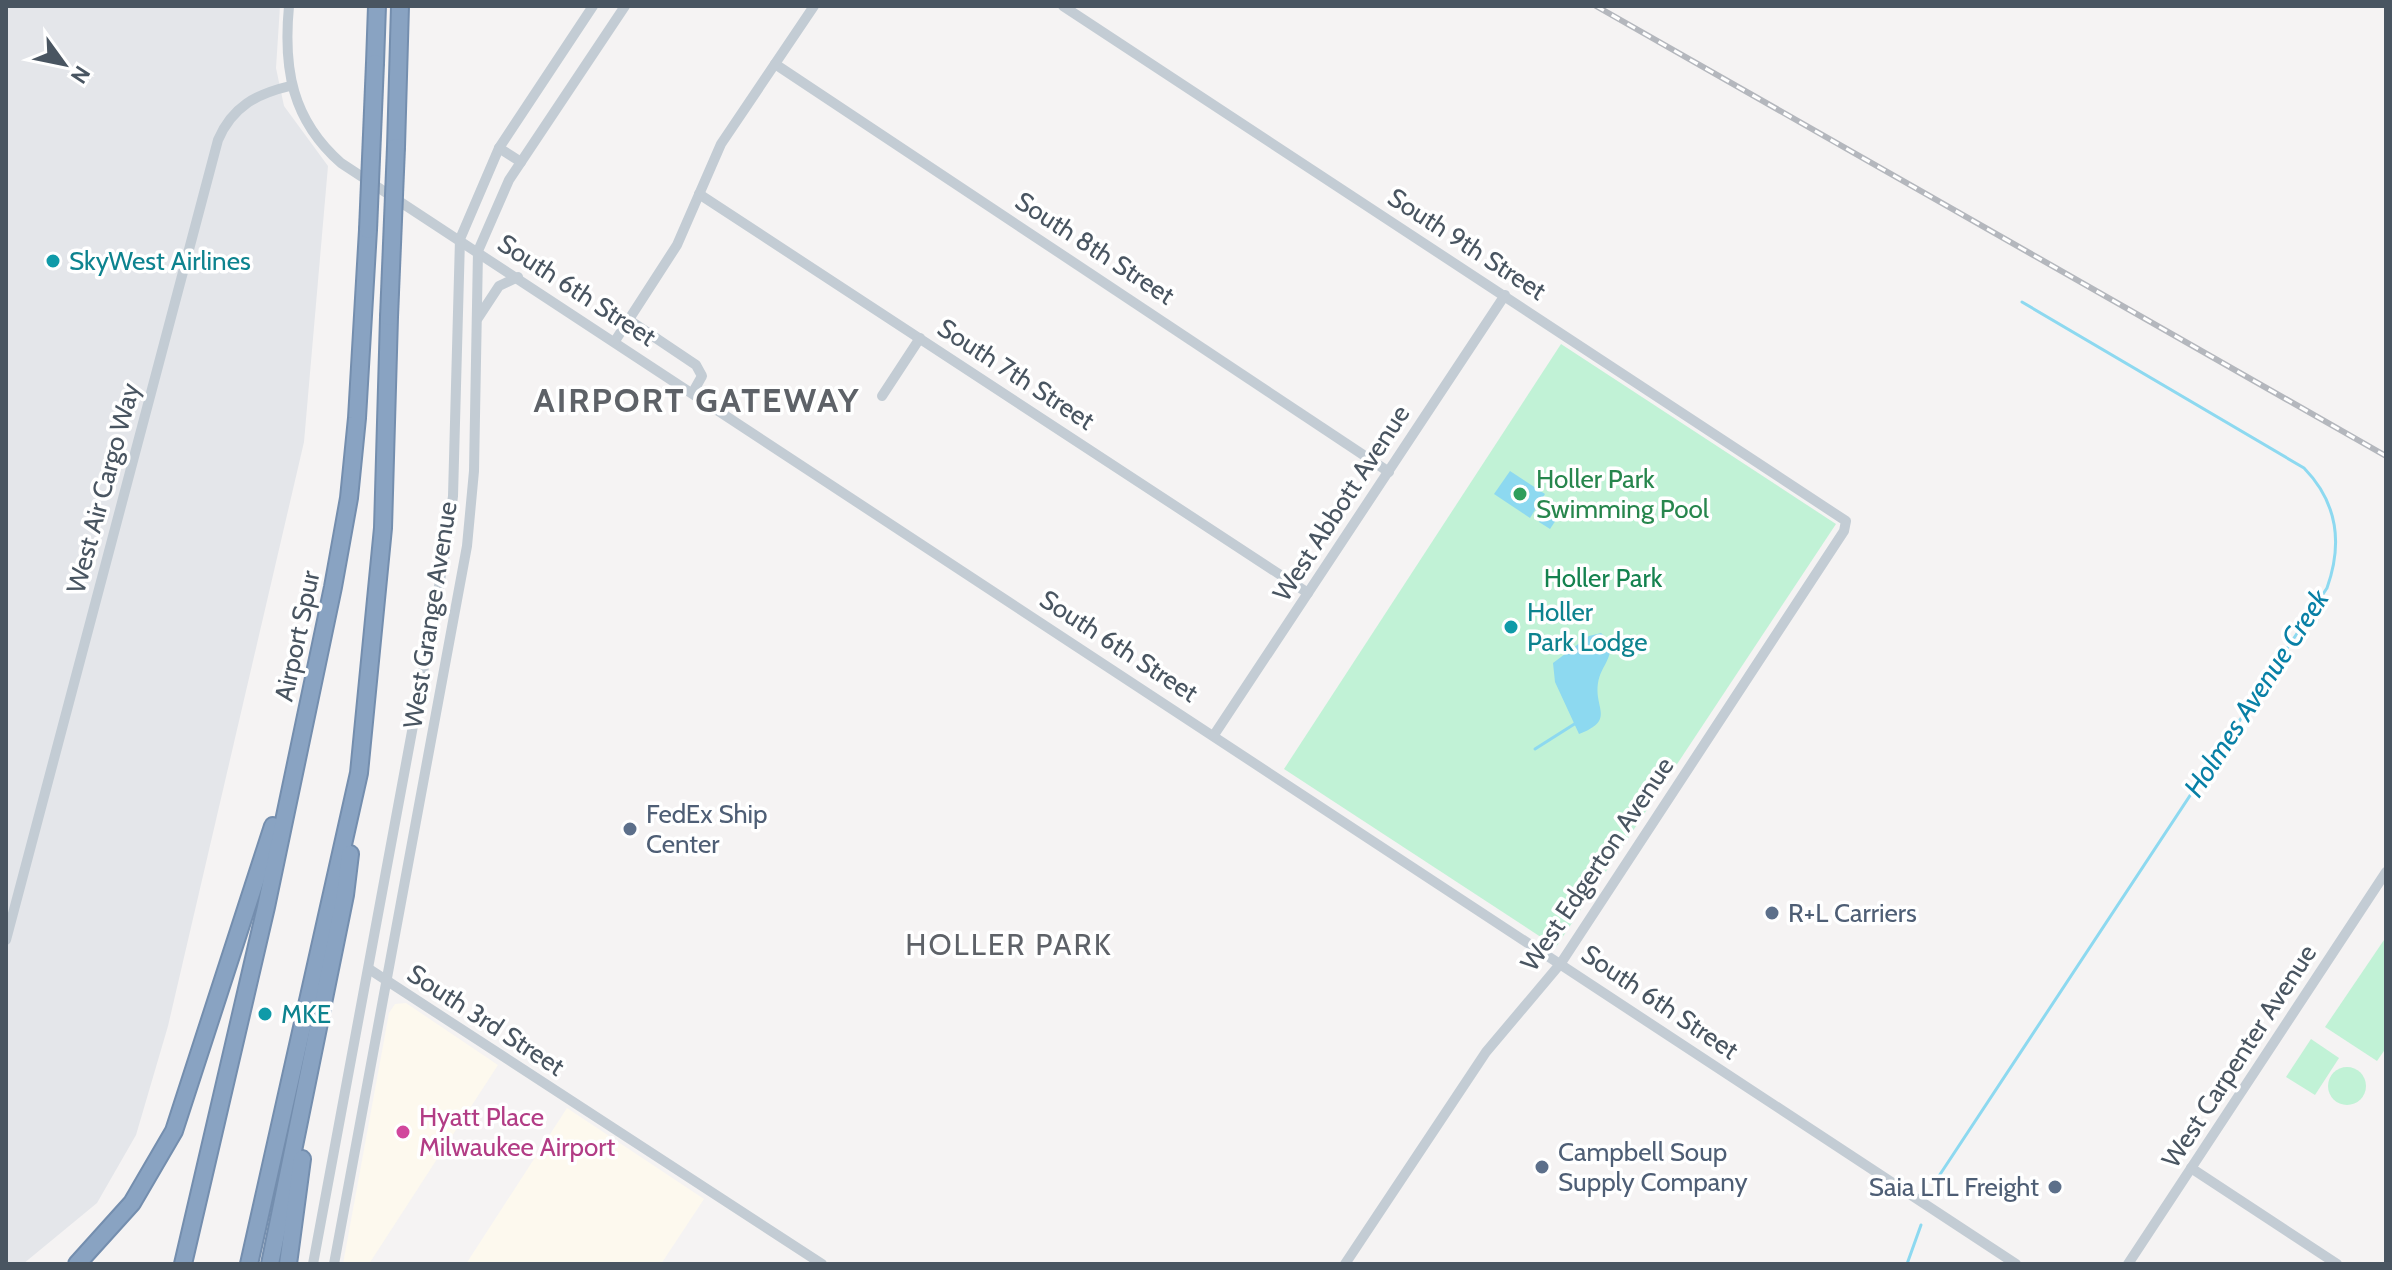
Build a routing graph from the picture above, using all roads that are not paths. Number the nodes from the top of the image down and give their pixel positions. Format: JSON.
{"nodes":[{"id":1,"x":289,"y":6,"type":"edge"},
{"id":2,"x":377,"y":6,"type":"edge"},
{"id":3,"x":400,"y":6,"type":"edge"},
{"id":4,"x":593,"y":6,"type":"edge"},
{"id":5,"x":625,"y":6,"type":"edge"},
{"id":6,"x":814,"y":6,"type":"edge"},
{"id":7,"x":1063,"y":6,"type":"edge"},
{"id":8,"x":775,"y":64,"type":"junction"},
{"id":9,"x":290,"y":86,"type":"junction"},
{"id":10,"x":499,"y":148,"type":"junction"},
{"id":11,"x":521,"y":162,"type":"junction"},
{"id":12,"x":699,"y":194,"type":"junction"},
{"id":13,"x":460,"y":239,"type":"junction"},
{"id":14,"x":478,"y":251,"type":"junction"},
{"id":15,"x":518,"y":277,"type":"junction"},
{"id":16,"x":1505,"y":295,"type":"junction"},
{"id":17,"x":629,"y":320,"type":"junction"},
{"id":18,"x":475,"y":324,"type":"junction"},
{"id":19,"x":920,"y":338,"type":"junction"},
{"id":20,"x":615,"y":341,"type":"junction"},
{"id":21,"x":693,"y":392,"type":"junction"},
{"id":22,"x":882,"y":396,"type":"dead end"},
{"id":23,"x":1389,"y":472,"type":"junction"},
{"id":24,"x":1846,"y":521,"type":"joint"},
{"id":25,"x":439,"y":587,"type":"junction"},
{"id":26,"x":459,"y":591,"type":"junction"},
{"id":27,"x":1308,"y":593,"type":"junction"},
{"id":28,"x":1214,"y":735,"type":"junction"},
{"id":29,"x":296,"y":752,"type":"junction"},
{"id":30,"x":359,"y":773,"type":"junction"},
{"id":31,"x":2386,"y":872,"type":"edge"},
{"id":32,"x":383,"y":894,"type":"junction"},
{"id":33,"x":403,"y":898,"type":"junction"},
{"id":34,"x":6,"y":940,"type":"edge"},
{"id":35,"x":1561,"y":963,"type":"junction"},
{"id":36,"x":369,"y":969,"type":"junction"},
{"id":37,"x":387,"y":981,"type":"junction"},
{"id":38,"x":310,"y":1071,"type":"junction"},
{"id":39,"x":2191,"y":1168,"type":"junction"},
{"id":40,"x":77,"y":1264,"type":"edge"},
{"id":41,"x":183,"y":1264,"type":"edge"},
{"id":42,"x":249,"y":1264,"type":"edge"},
{"id":43,"x":270,"y":1264,"type":"edge"},
{"id":44,"x":288,"y":1264,"type":"edge"},
{"id":45,"x":313,"y":1264,"type":"edge"},
{"id":46,"x":334,"y":1264,"type":"edge"},
{"id":47,"x":822,"y":1264,"type":"edge"},
{"id":48,"x":1345,"y":1264,"type":"edge"},
{"id":49,"x":2016,"y":1264,"type":"edge"},
{"id":50,"x":2128,"y":1264,"type":"edge"},
{"id":51,"x":2337,"y":1264,"type":"edge"}],
"edges":[{"from":1,"to":9,"type":"street","name":"South 6th Street"},
{"from":2,"to":29,"type":"highway","name":"Airport Spur","bridge":true},
{"from":3,"to":30,"type":"highway","bridge":true},
{"from":4,"to":10,"type":"street","name":"West Grange Avenue"},
{"from":5,"to":11,"type":"street","name":"West Grange Avenue"},
{"from":6,"to":8,"type":"street"},
{"from":7,"to":16,"type":"street","name":"South 9th Street"},
{"from":8,"to":12,"type":"street"},
{"from":8,"to":23,"type":"street","name":"South 8th Street"},
{"from":9,"to":13,"type":"street","name":"South 6th Street"},
{"from":9,"to":34,"type":"street","name":"West Air Cargo Way"},
{"from":10,"to":11,"type":"street"},
{"from":10,"to":13,"type":"street","name":"West Grange Avenue"},
{"from":11,"to":14,"type":"street","name":"West Grange Avenue"},
{"from":12,"to":17,"type":"street"},
{"from":12,"to":19,"type":"street","name":"South 7th Street"},
{"from":13,"to":14,"type":"street","name":"South 6th Street"},
{"from":13,"to":25,"type":"street","name":"West Grange Avenue"},
{"from":14,"to":15,"type":"street","name":"South 6th Street"},
{"from":14,"to":18,"type":"street","name":"West Grange Avenue"},
{"from":15,"to":18,"type":"street"},
{"from":15,"to":20,"type":"street","name":"South 6th Street"},
{"from":16,"to":23,"type":"street","name":"West Abbott Avenue"},
{"from":16,"to":24,"type":"street","name":"South 9th Street"},
{"from":17,"to":20,"type":"street"},
{"from":17,"to":21,"type":"street"},
{"from":18,"to":26,"type":"street","name":"West Grange Avenue"},
{"from":19,"to":22,"type":"street"},
{"from":19,"to":27,"type":"street","name":"South 7th Street"},
{"from":20,"to":21,"type":"street","name":"South 6th Street"},
{"from":21,"to":28,"type":"street","name":"South 6th Street"},
{"from":23,"to":27,"type":"street","name":"West Abbott Avenue"},
{"from":24,"to":35,"type":"street","name":"West Edgerton Avenue"},
{"from":25,"to":26,"type":"street"},
{"from":25,"to":32,"type":"street","name":"West Grange Avenue"},
{"from":26,"to":33,"type":"street","name":"West Grange Avenue"},
{"from":27,"to":28,"type":"street","name":"West Abbott Avenue"},
{"from":28,"to":35,"type":"street","name":"South 6th Street"},
{"from":29,"to":40,"type":"highway"},
{"from":29,"to":41,"type":"highway","name":"Airport Spur"},
{"from":30,"to":38,"type":"highway"},
{"from":30,"to":42,"type":"highway"},
{"from":31,"to":39,"type":"street","name":"West Carpenter Avenue"},
{"from":32,"to":33,"type":"street"},
{"from":32,"to":36,"type":"street","name":"West Grange Avenue"},
{"from":33,"to":37,"type":"street","name":"West Grange Avenue"},
{"from":35,"to":48,"type":"street","name":"West Edgerton Avenue"},
{"from":35,"to":49,"type":"street","name":"South 6th Street"},
{"from":36,"to":37,"type":"street","name":"South 3rd Street"},
{"from":36,"to":45,"type":"street","name":"West Grange Avenue"},
{"from":37,"to":46,"type":"street","name":"West Grange Avenue"},
{"from":37,"to":47,"type":"street","name":"South 3rd Street"},
{"from":38,"to":43,"type":"highway"},
{"from":38,"to":44,"type":"highway"},
{"from":39,"to":50,"type":"street","name":"West Carpenter Avenue"},
{"from":39,"to":51,"type":"street"}]}
